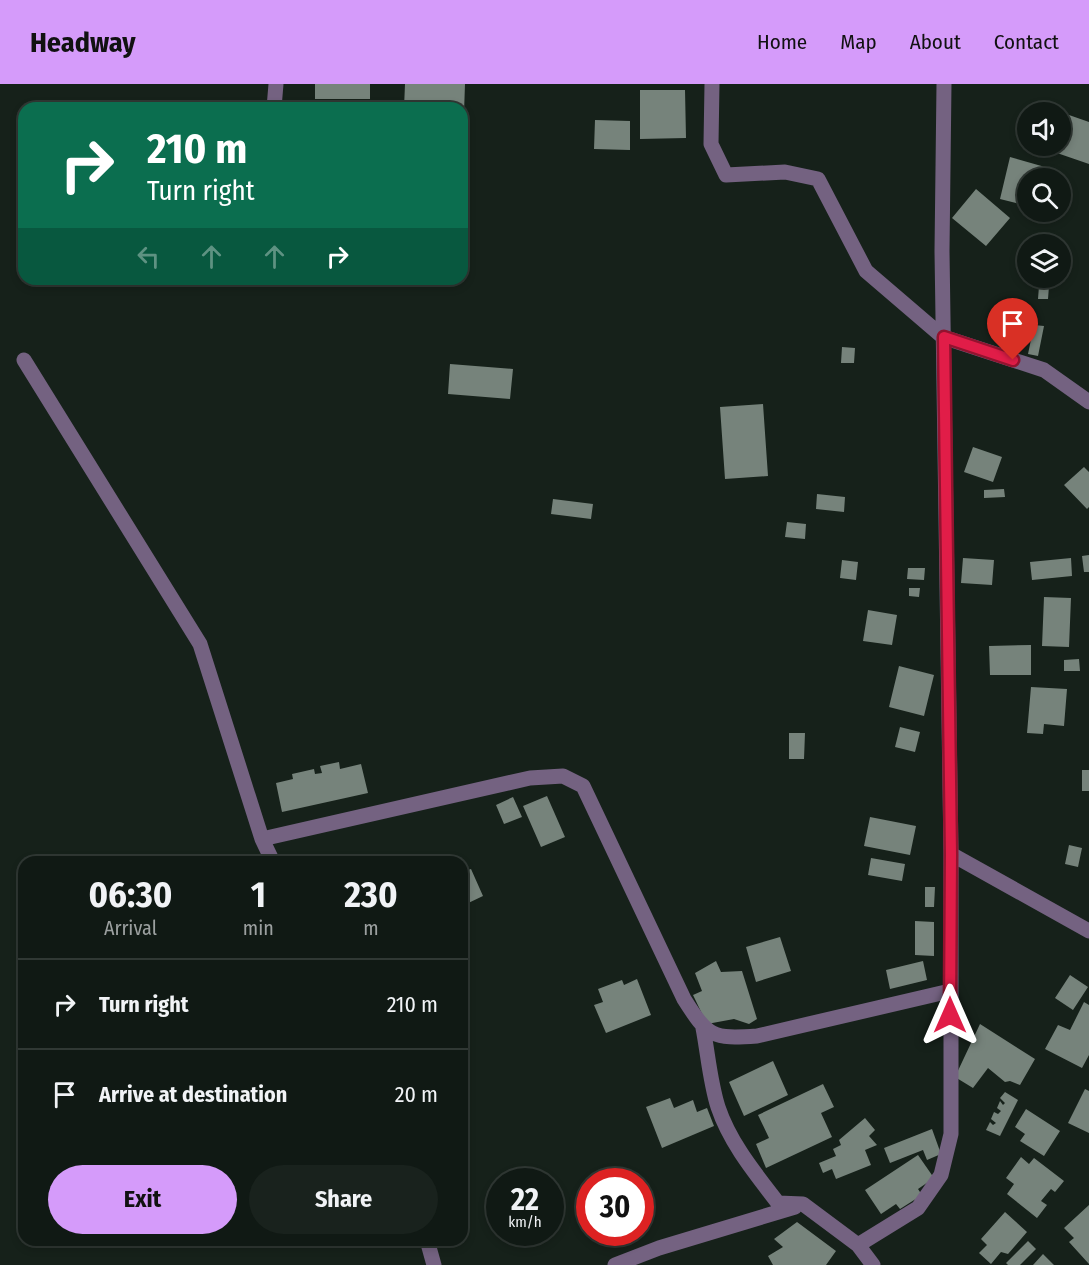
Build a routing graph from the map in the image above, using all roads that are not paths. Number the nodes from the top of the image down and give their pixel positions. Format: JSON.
{"nodes":[{"id":1,"x":276,"y":84,"type":"edge"},
{"id":2,"x":712,"y":84,"type":"edge"},
{"id":3,"x":944,"y":84,"type":"edge"},
{"id":4,"x":274,"y":102,"type":"edge"},
{"id":5,"x":944,"y":337,"type":"junction"},
{"id":6,"x":24,"y":360,"type":"dead end"},
{"id":7,"x":1089,"y":402,"type":"edge"},
{"id":8,"x":262,"y":839,"type":"junction"},
{"id":9,"x":951,"y":854,"type":"junction"},
{"id":10,"x":270,"y":856,"type":"edge"},
{"id":11,"x":1089,"y":931,"type":"edge"},
{"id":12,"x":950,"y":991,"type":"junction"},
{"id":13,"x":703,"y":1028,"type":"junction"},
{"id":14,"x":803,"y":1204,"type":"junction"},
{"id":15,"x":858,"y":1245,"type":"junction"},
{"id":16,"x":429,"y":1246,"type":"edge"},
{"id":17,"x":434,"y":1265,"type":"edge"},
{"id":18,"x":615,"y":1265,"type":"edge"},
{"id":19,"x":873,"y":1265,"type":"edge"}],
"edges":[{"from":1,"to":4,"type":"street"},
{"from":2,"to":5,"type":"street"},
{"from":3,"to":5,"type":"street"},
{"from":5,"to":7,"type":"street"},
{"from":5,"to":9,"type":"street"},
{"from":6,"to":8,"type":"street"},
{"from":8,"to":10,"type":"street"},
{"from":8,"to":13,"type":"street"},
{"from":9,"to":11,"type":"street"},
{"from":9,"to":12,"type":"street"},
{"from":12,"to":13,"type":"street"},
{"from":12,"to":15,"type":"street"},
{"from":13,"to":14,"type":"street"},
{"from":14,"to":15,"type":"street"},
{"from":14,"to":18,"type":"street"},
{"from":15,"to":19,"type":"street"},
{"from":16,"to":17,"type":"street"}]}
